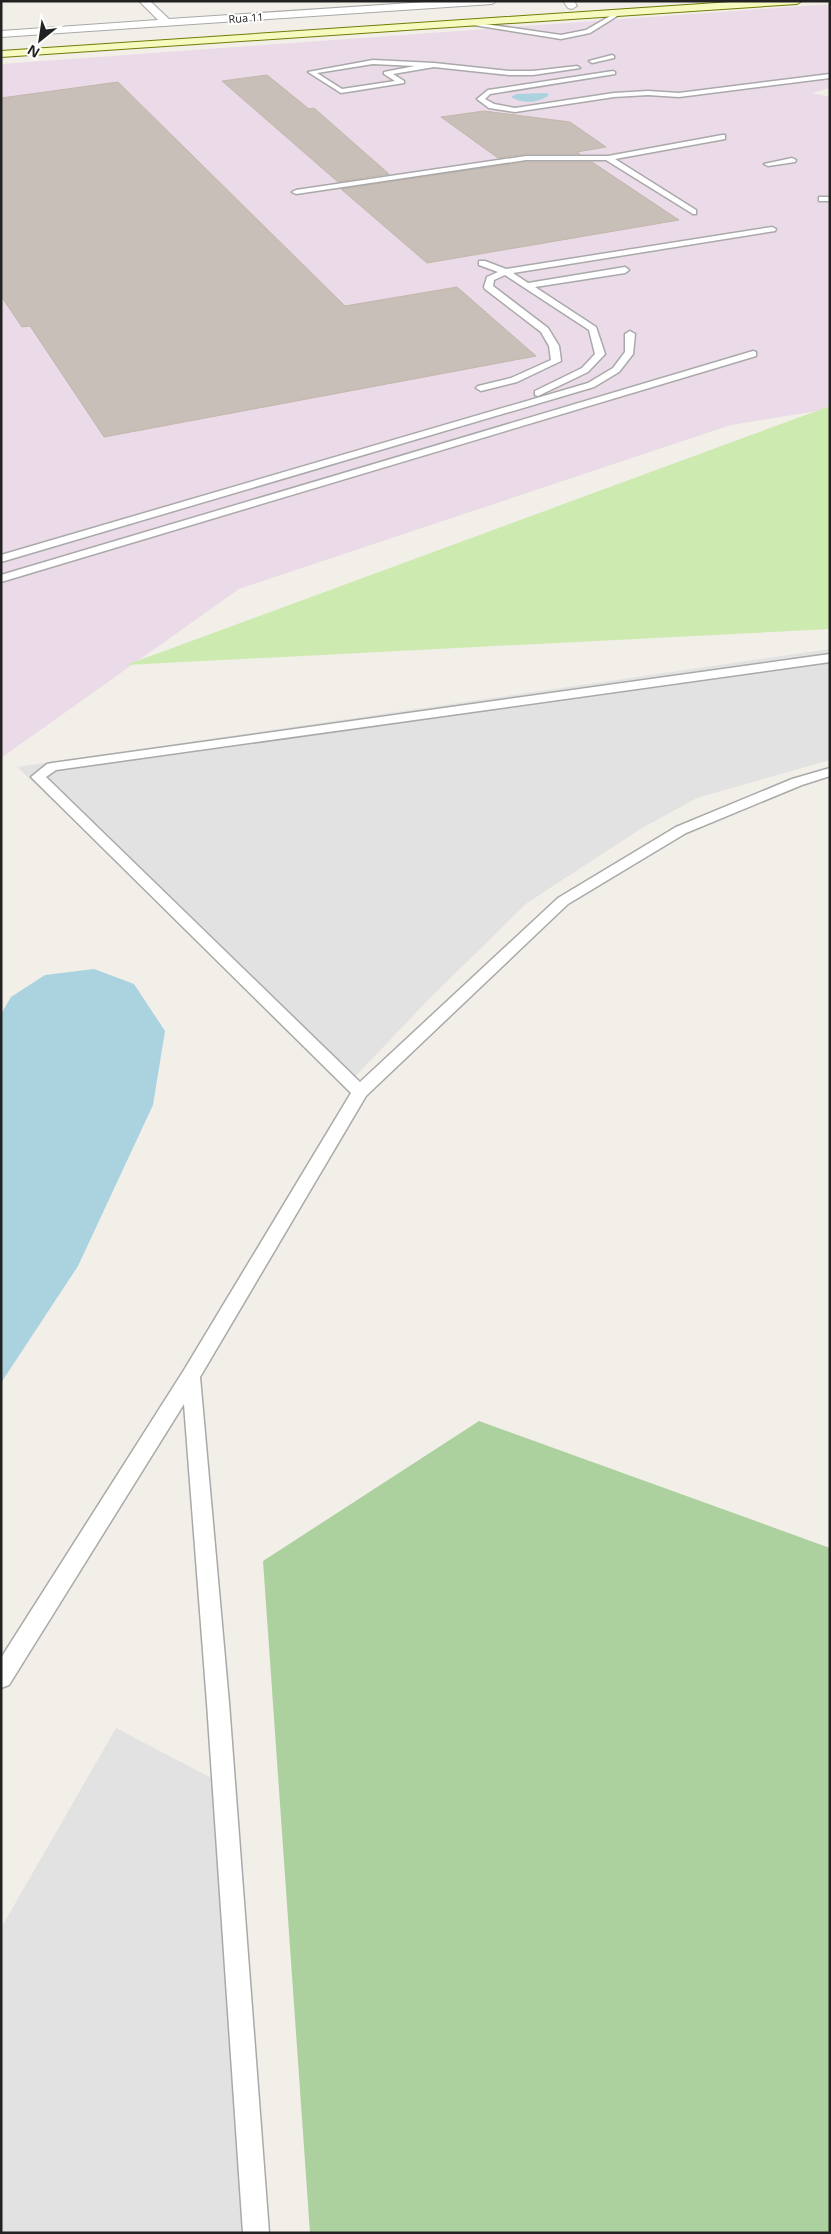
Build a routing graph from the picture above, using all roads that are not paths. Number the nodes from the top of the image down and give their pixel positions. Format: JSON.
{"nodes":[{"id":1,"x":144,"y":1,"type":"edge"},
{"id":2,"x":306,"y":1,"type":"edge"},
{"id":3,"x":492,"y":1,"type":"edge"},
{"id":4,"x":643,"y":1,"type":"edge"},
{"id":5,"x":796,"y":1,"type":"edge"},
{"id":6,"x":474,"y":2,"type":"edge"},
{"id":7,"x":570,"y":4,"type":"edge"},
{"id":8,"x":321,"y":13,"type":"junction"},
{"id":9,"x":619,"y":13,"type":"junction"},
{"id":10,"x":167,"y":23,"type":"junction"},
{"id":11,"x":464,"y":24,"type":"junction"},
{"id":12,"x":1,"y":34,"type":"edge"},
{"id":13,"x":1,"y":43,"type":"edge"},
{"id":14,"x":1,"y":54,"type":"edge"},
{"id":15,"x":612,"y":56,"type":"dead end"},
{"id":16,"x":434,"y":65,"type":"junction"},
{"id":17,"x":600,"y":66,"type":"dead end"},
{"id":18,"x":581,"y":68,"type":"dead end"},
{"id":19,"x":386,"y":72,"type":"junction"},
{"id":20,"x":613,"y":73,"type":"dead end"},
{"id":21,"x":378,"y":74,"type":"dead end"},
{"id":22,"x":830,"y":76,"type":"edge"},
{"id":23,"x":334,"y":80,"type":"dead end"},
{"id":24,"x":326,"y":81,"type":"junction"},
{"id":25,"x":722,"y":137,"type":"dead end"},
{"id":26,"x":608,"y":158,"type":"junction"},
{"id":27,"x":792,"y":160,"type":"dead end"},
{"id":28,"x":768,"y":164,"type":"dead end"},
{"id":29,"x":296,"y":192,"type":"dead end"},
{"id":30,"x":692,"y":212,"type":"dead end"},
{"id":31,"x":772,"y":229,"type":"dead end"},
{"id":32,"x":482,"y":263,"type":"dead end"},
{"id":33,"x":625,"y":270,"type":"dead end"},
{"id":34,"x":505,"y":272,"type":"junction"},
{"id":35,"x":526,"y":286,"type":"junction"},
{"id":36,"x":630,"y":334,"type":"dead end"},
{"id":37,"x":753,"y":354,"type":"dead end"},
{"id":38,"x":481,"y":388,"type":"dead end"},
{"id":39,"x":384,"y":446,"type":"junction"},
{"id":40,"x":1,"y":559,"type":"edge"},
{"id":41,"x":1,"y":580,"type":"edge"},
{"id":42,"x":830,"y":658,"type":"edge"},
{"id":43,"x":830,"y":772,"type":"edge"},
{"id":44,"x":360,"y":1092,"type":"junction"},
{"id":45,"x":191,"y":1376,"type":"junction"},
{"id":46,"x":1,"y":1678,"type":"edge"},
{"id":47,"x":256,"y":2233,"type":"edge"}],
"edges":[{"from":1,"to":10,"type":"street"},
{"from":2,"to":8,"type":"street"},
{"from":3,"to":6,"type":"street","name":"Rua 11"},
{"from":4,"to":7,"type":"main road"},
{"from":5,"to":9,"type":"main road"},
{"from":6,"to":8,"type":"street","name":"Rua 11"},
{"from":7,"to":13,"type":"main road"},
{"from":8,"to":10,"type":"street","name":"Rua 11"},
{"from":9,"to":11,"type":"main road"},
{"from":9,"to":11,"type":"lane"},
{"from":10,"to":12,"type":"street","name":"Rua 11"},
{"from":11,"to":14,"type":"main road"},
{"from":15,"to":17,"type":"lane"},
{"from":16,"to":18,"type":"lane"},
{"from":16,"to":19,"type":"lane"},
{"from":16,"to":24,"type":"lane"},
{"from":19,"to":21,"type":"lane"},
{"from":19,"to":24,"type":"lane"},
{"from":20,"to":22,"type":"lane"},
{"from":23,"to":24,"type":"lane"},
{"from":25,"to":26,"type":"lane"},
{"from":26,"to":29,"type":"lane"},
{"from":26,"to":30,"type":"lane"},
{"from":27,"to":28,"type":"lane"},
{"from":31,"to":34,"type":"lane"},
{"from":32,"to":34,"type":"lane"},
{"from":33,"to":35,"type":"lane"},
{"from":34,"to":35,"type":"lane"},
{"from":34,"to":38,"type":"lane"},
{"from":35,"to":39,"type":"lane"},
{"from":36,"to":39,"type":"lane"},
{"from":37,"to":41,"type":"lane"},
{"from":39,"to":40,"type":"lane"},
{"from":42,"to":44,"type":"lane"},
{"from":43,"to":44,"type":"lane"},
{"from":44,"to":45,"type":"lane"},
{"from":45,"to":46,"type":"lane"},
{"from":45,"to":47,"type":"lane"}]}
